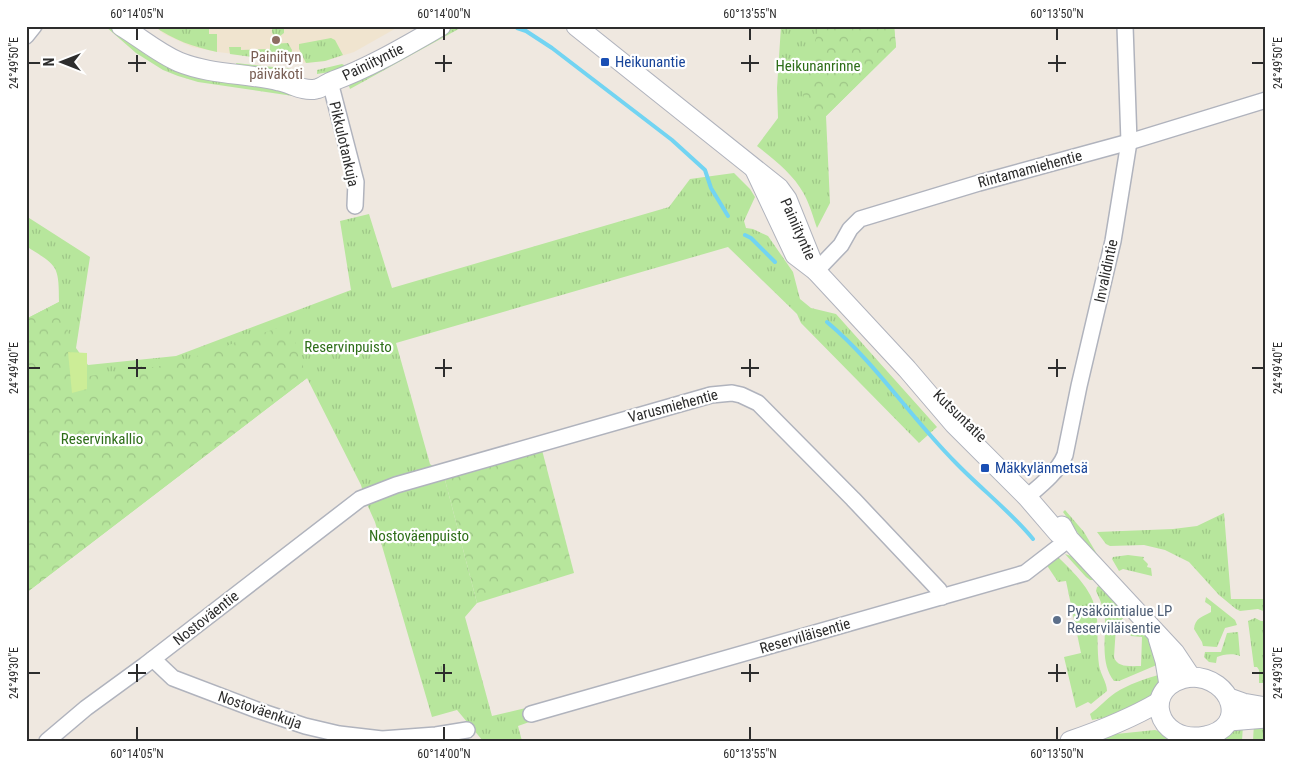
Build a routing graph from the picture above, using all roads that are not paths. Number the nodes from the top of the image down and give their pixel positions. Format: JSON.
{"nodes":[{"id":1,"x":34,"y":26,"type":"edge"},
{"id":2,"x":441,"y":26,"type":"edge"},
{"id":3,"x":576,"y":26,"type":"edge"},
{"id":4,"x":1125,"y":26,"type":"edge"},
{"id":5,"x":127,"y":29,"type":"edge"},
{"id":6,"x":26,"y":36,"type":"edge"},
{"id":7,"x":330,"y":82,"type":"junction"},
{"id":8,"x":1266,"y":100,"type":"edge"},
{"id":9,"x":1130,"y":142,"type":"junction"},
{"id":10,"x":355,"y":206,"type":"dead end"},
{"id":11,"x":816,"y":271,"type":"junction"},
{"id":12,"x":1030,"y":494,"type":"junction"},
{"id":13,"x":360,"y":499,"type":"joint"},
{"id":14,"x":1068,"y":537,"type":"junction"},
{"id":15,"x":942,"y":597,"type":"junction"},
{"id":16,"x":1156,"y":634,"type":"junction"},
{"id":17,"x":153,"y":659,"type":"junction"},
{"id":18,"x":1191,"y":676,"type":"junction"},
{"id":19,"x":1169,"y":685,"type":"junction"},
{"id":20,"x":1229,"y":698,"type":"junction"},
{"id":21,"x":1159,"y":702,"type":"junction"},
{"id":22,"x":1266,"y":707,"type":"edge"},
{"id":23,"x":531,"y":714,"type":"dead end"},
{"id":24,"x":1266,"y":718,"type":"edge"},
{"id":25,"x":1166,"y":726,"type":"junction"},
{"id":26,"x":1106,"y":729,"type":"junction"},
{"id":27,"x":467,"y":730,"type":"dead end"},
{"id":28,"x":1223,"y":731,"type":"edge"},
{"id":29,"x":50,"y":739,"type":"edge"},
{"id":30,"x":1194,"y":739,"type":"edge"},
{"id":31,"x":1070,"y":741,"type":"edge"}],
"edges":[{"from":1,"to":6,"type":"street"},
{"from":2,"to":7,"type":"street","name":"Painiityntie"},
{"from":3,"to":11,"type":"street","name":"Painiityntie"},
{"from":4,"to":9,"type":"street","name":"Invalidintie"},
{"from":5,"to":7,"type":"street","name":"Painiityntie"},
{"from":7,"to":10,"type":"street","name":"Pikkulotankuja"},
{"from":8,"to":9,"type":"street","name":"Rintamamiehentie"},
{"from":9,"to":11,"type":"street","name":"Rintamamiehentie"},
{"from":9,"to":12,"type":"street","name":"Invalidintie"},
{"from":11,"to":12,"type":"street","name":"Kutsuntatie"},
{"from":12,"to":14,"type":"street","name":"Kutsuntatie"},
{"from":13,"to":15,"type":"street","name":"Varusmiehentie"},
{"from":13,"to":17,"type":"street","name":"Nostoväentie"},
{"from":14,"to":15,"type":"street","name":"Reserviläisentie"},
{"from":14,"to":16,"type":"street","name":"Kutsuntatie"},
{"from":15,"to":23,"type":"street","name":"Reserviläisentie"},
{"from":16,"to":18,"type":"street","name":"Kutsuntatie"},
{"from":16,"to":19,"type":"street","name":"Kutsuntatie"},
{"from":17,"to":27,"type":"street","name":"Nostoväenkuja"},
{"from":17,"to":29,"type":"street","name":"Nostoväentie"},
{"from":18,"to":19,"type":"street"},
{"from":18,"to":20,"type":"street"},
{"from":19,"to":21,"type":"street"},
{"from":20,"to":22,"type":"street"},
{"from":20,"to":28,"type":"street"},
{"from":21,"to":25,"type":"street"},
{"from":21,"to":26,"type":"street"},
{"from":24,"to":28,"type":"street"},
{"from":25,"to":26,"type":"street"},
{"from":25,"to":30,"type":"street"},
{"from":26,"to":31,"type":"street"},
{"from":28,"to":30,"type":"street"}]}
